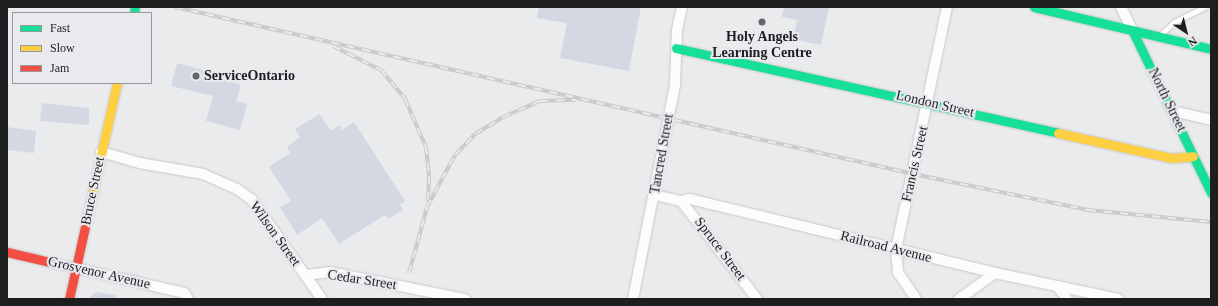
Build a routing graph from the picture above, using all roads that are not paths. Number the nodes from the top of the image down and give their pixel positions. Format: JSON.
{"nodes":[{"id":1,"x":682,"y":7,"type":"edge"},
{"id":2,"x":947,"y":7,"type":"edge"},
{"id":3,"x":1034,"y":7,"type":"edge"},
{"id":4,"x":1067,"y":7,"type":"edge"},
{"id":5,"x":1121,"y":7,"type":"edge"},
{"id":6,"x":1205,"y":7,"type":"edge"},
{"id":7,"x":1057,"y":10,"type":"edge"},
{"id":8,"x":1132,"y":30,"type":"junction"},
{"id":9,"x":1159,"y":36,"type":"junction"},
{"id":10,"x":676,"y":48,"type":"junction"},
{"id":11,"x":1211,"y":49,"type":"edge"},
{"id":12,"x":117,"y":84,"type":"edge"},
{"id":13,"x":928,"y":102,"type":"junction"},
{"id":14,"x":1173,"y":112,"type":"junction"},
{"id":15,"x":1211,"y":120,"type":"edge"},
{"id":16,"x":101,"y":152,"type":"junction"},
{"id":17,"x":1193,"y":156,"type":"junction"},
{"id":18,"x":1211,"y":193,"type":"edge"},
{"id":19,"x":655,"y":195,"type":"junction"},
{"id":20,"x":681,"y":201,"type":"junction"},
{"id":21,"x":896,"y":249,"type":"junction"},
{"id":22,"x":7,"y":252,"type":"edge"},
{"id":23,"x":76,"y":268,"type":"junction"},
{"id":24,"x":995,"y":273,"type":"junction"},
{"id":25,"x":306,"y":276,"type":"junction"},
{"id":26,"x":1057,"y":286,"type":"junction"},
{"id":27,"x":1074,"y":290,"type":"junction"},
{"id":28,"x":185,"y":297,"type":"edge"},
{"id":29,"x":1063,"y":298,"type":"edge"},
{"id":30,"x":69,"y":299,"type":"edge"},
{"id":31,"x":322,"y":299,"type":"edge"},
{"id":32,"x":462,"y":299,"type":"edge"},
{"id":33,"x":633,"y":299,"type":"edge"},
{"id":34,"x":758,"y":299,"type":"edge"},
{"id":35,"x":916,"y":299,"type":"edge"},
{"id":36,"x":959,"y":299,"type":"edge"},
{"id":37,"x":1118,"y":299,"type":"edge"}],
"edges":[{"from":1,"to":10,"type":"street","name":"Tancred Street"},
{"from":2,"to":13,"type":"street","name":"Francis Street"},
{"from":3,"to":7,"type":"street"},
{"from":4,"to":7,"type":"street"},
{"from":5,"to":8,"type":"street","name":"North Street"},
{"from":6,"to":9,"type":"lane"},
{"from":7,"to":8,"type":"street"},
{"from":8,"to":9,"type":"street"},
{"from":8,"to":14,"type":"street","name":"North Street"},
{"from":9,"to":11,"type":"street"},
{"from":10,"to":13,"type":"street","name":"London Street"},
{"from":10,"to":19,"type":"street","name":"Tancred Street"},
{"from":12,"to":16,"type":"street","name":"Bruce Street"},
{"from":13,"to":17,"type":"street","name":"London Street"},
{"from":13,"to":21,"type":"street","name":"Francis Street"},
{"from":14,"to":15,"type":"street"},
{"from":14,"to":17,"type":"street","name":"North Street"},
{"from":16,"to":23,"type":"street","name":"Bruce Street"},
{"from":16,"to":25,"type":"street","name":"Wilson Street"},
{"from":17,"to":18,"type":"street","name":"North Street"},
{"from":19,"to":20,"type":"street","name":"Railroad Avenue"},
{"from":19,"to":33,"type":"street","name":"Tancred Street"},
{"from":20,"to":21,"type":"street","name":"Railroad Avenue"},
{"from":20,"to":34,"type":"street","name":"Spruce Street"},
{"from":21,"to":24,"type":"street","name":"Railroad Avenue"},
{"from":21,"to":35,"type":"street","name":"Francis Street"},
{"from":22,"to":23,"type":"street","name":"Grosvenor Avenue"},
{"from":23,"to":28,"type":"street","name":"Grosvenor Avenue"},
{"from":23,"to":30,"type":"street","name":"Bruce Street"},
{"from":24,"to":26,"type":"street","name":"Railroad Avenue"},
{"from":24,"to":36,"type":"street"},
{"from":25,"to":31,"type":"street","name":"Wilson Street"},
{"from":25,"to":32,"type":"street","name":"Cedar Street"},
{"from":26,"to":27,"type":"street","name":"Railroad Avenue"},
{"from":26,"to":29,"type":"street"},
{"from":27,"to":29,"type":"lane"},
{"from":27,"to":37,"type":"street","name":"Railroad Avenue"}]}
